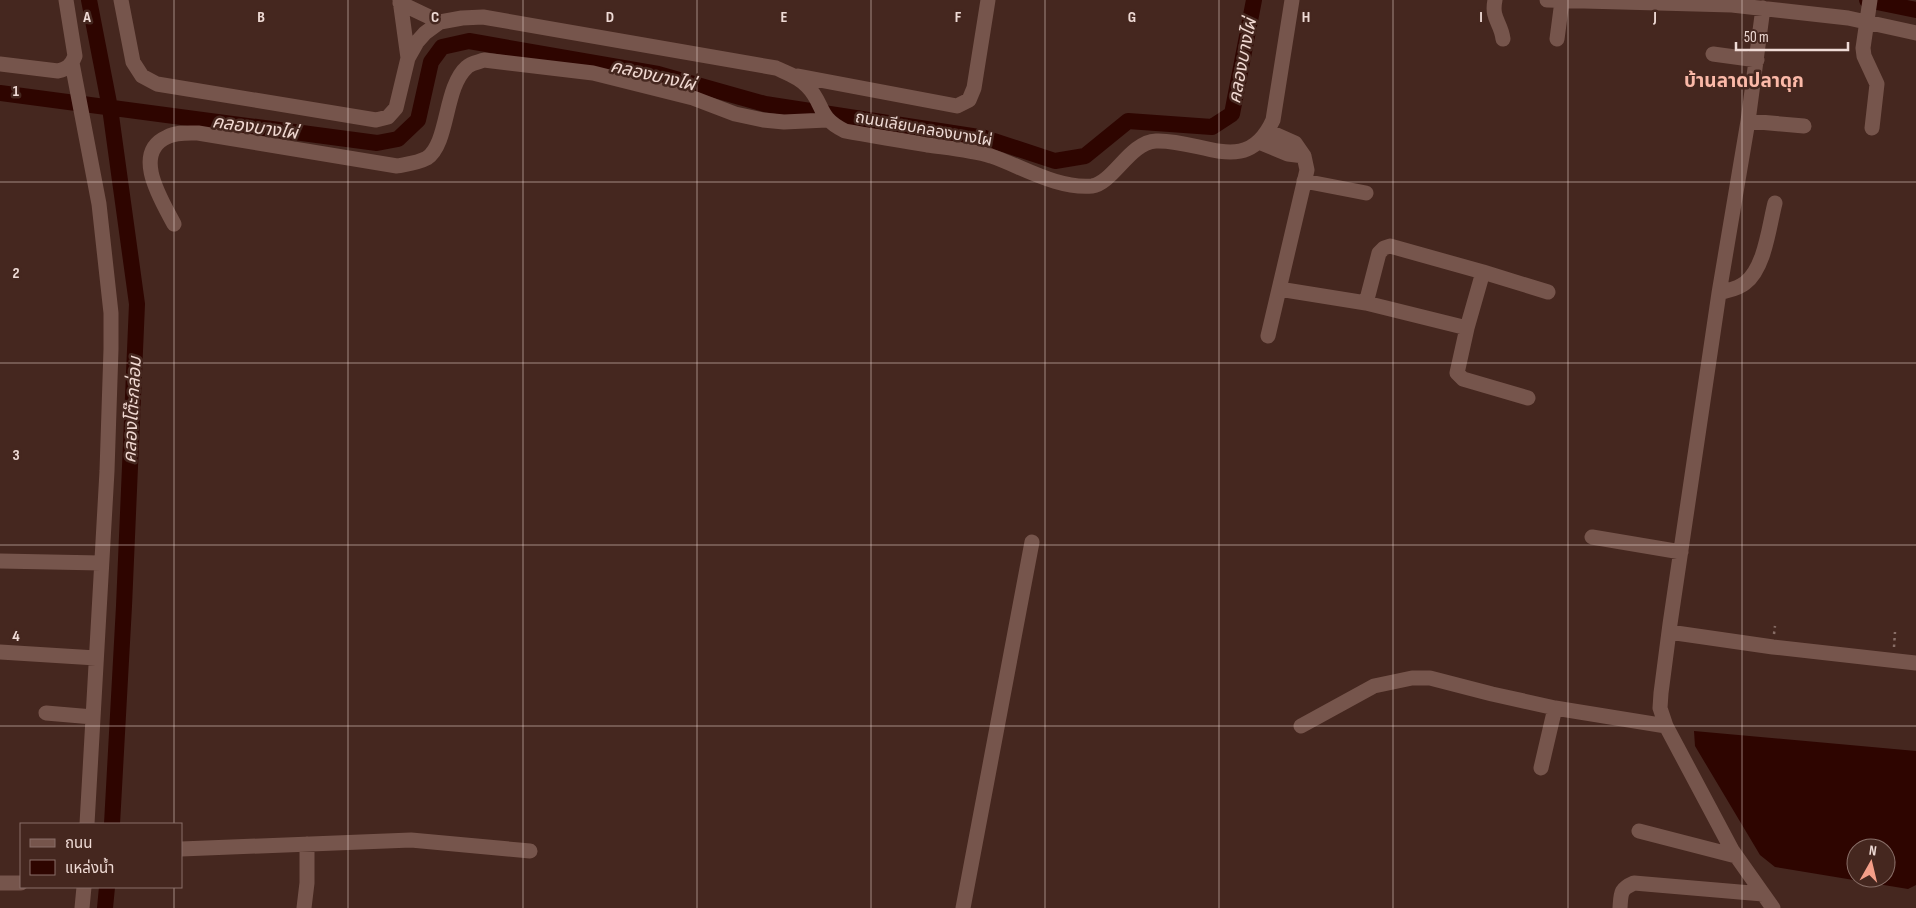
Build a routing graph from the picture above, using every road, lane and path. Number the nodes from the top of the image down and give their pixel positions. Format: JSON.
{"nodes":[{"id":1,"x":66,"y":0,"type":"edge"},
{"id":2,"x":121,"y":0,"type":"edge"},
{"id":3,"x":988,"y":0,"type":"edge"},
{"id":4,"x":1292,"y":0,"type":"edge"},
{"id":5,"x":1495,"y":0,"type":"edge"},
{"id":6,"x":1555,"y":0,"type":"edge"},
{"id":7,"x":400,"y":2,"type":"edge"},
{"id":8,"x":1763,"y":8,"type":"junction"},
{"id":9,"x":1868,"y":11,"type":"edge"},
{"id":10,"x":440,"y":22,"type":"junction"},
{"id":11,"x":1916,"y":33,"type":"edge"},
{"id":12,"x":1557,"y":38,"type":"dead end"},
{"id":13,"x":1503,"y":39,"type":"dead end"},
{"id":14,"x":1713,"y":54,"type":"dead end"},
{"id":15,"x":408,"y":58,"type":"junction"},
{"id":16,"x":1756,"y":60,"type":"junction"},
{"id":17,"x":72,"y":63,"type":"junction"},
{"id":18,"x":0,"y":64,"type":"edge"},
{"id":19,"x":794,"y":75,"type":"junction"},
{"id":20,"x":825,"y":117,"type":"junction"},
{"id":21,"x":1748,"y":121,"type":"junction"},
{"id":22,"x":1804,"y":126,"type":"dead end"},
{"id":23,"x":1872,"y":128,"type":"dead end"},
{"id":24,"x":1263,"y":137,"type":"junction"},
{"id":25,"x":1304,"y":181,"type":"junction"},
{"id":26,"x":1366,"y":193,"type":"dead end"},
{"id":27,"x":1775,"y":203,"type":"dead end"},
{"id":28,"x":174,"y":224,"type":"dead end"},
{"id":29,"x":1483,"y":272,"type":"junction"},
{"id":30,"x":1279,"y":289,"type":"junction"},
{"id":31,"x":1548,"y":292,"type":"dead end"},
{"id":32,"x":1719,"y":292,"type":"junction"},
{"id":33,"x":1366,"y":303,"type":"junction"},
{"id":34,"x":1467,"y":328,"type":"junction"},
{"id":35,"x":1268,"y":336,"type":"dead end"},
{"id":36,"x":1528,"y":398,"type":"dead end"},
{"id":37,"x":1592,"y":537,"type":"dead end"},
{"id":38,"x":1032,"y":542,"type":"dead end"},
{"id":39,"x":1681,"y":552,"type":"junction"},
{"id":40,"x":0,"y":560,"type":"edge"},
{"id":41,"x":101,"y":564,"type":"junction"},
{"id":42,"x":1669,"y":632,"type":"junction"},
{"id":43,"x":0,"y":652,"type":"edge"},
{"id":44,"x":96,"y":658,"type":"junction"},
{"id":45,"x":1916,"y":663,"type":"edge"},
{"id":46,"x":1555,"y":708,"type":"junction"},
{"id":47,"x":46,"y":713,"type":"dead end"},
{"id":48,"x":93,"y":717,"type":"junction"},
{"id":49,"x":1301,"y":726,"type":"dead end"},
{"id":50,"x":1666,"y":726,"type":"junction"},
{"id":51,"x":1541,"y":768,"type":"dead end"},
{"id":52,"x":87,"y":823,"type":"edge"},
{"id":53,"x":1639,"y":831,"type":"dead end"},
{"id":54,"x":307,"y":844,"type":"junction"},
{"id":55,"x":182,"y":849,"type":"edge"},
{"id":56,"x":530,"y":850,"type":"dead end"},
{"id":57,"x":1736,"y":856,"type":"junction"},
{"id":58,"x":0,"y":883,"type":"edge"},
{"id":59,"x":20,"y":883,"type":"edge"},
{"id":60,"x":84,"y":888,"type":"edge"},
{"id":61,"x":1763,"y":894,"type":"junction"},
{"id":62,"x":82,"y":908,"type":"edge"},
{"id":63,"x":304,"y":908,"type":"edge"},
{"id":64,"x":963,"y":908,"type":"edge"},
{"id":65,"x":1620,"y":908,"type":"edge"},
{"id":66,"x":1773,"y":908,"type":"edge"}],
"edges":[{"from":1,"to":17,"type":"street"},
{"from":2,"to":15,"type":"street"},
{"from":3,"to":19,"type":"street"},
{"from":4,"to":24,"type":"street"},
{"from":5,"to":13,"type":"street"},
{"from":6,"to":8,"type":"street"},
{"from":6,"to":12,"type":"street"},
{"from":7,"to":10,"type":"street"},
{"from":7,"to":15,"type":"street"},
{"from":8,"to":9,"type":"street"},
{"from":8,"to":16,"type":"street"},
{"from":9,"to":11,"type":"street"},
{"from":9,"to":23,"type":"street"},
{"from":10,"to":15,"type":"street"},
{"from":10,"to":19,"type":"street"},
{"from":14,"to":16,"type":"street"},
{"from":16,"to":21,"type":"street"},
{"from":17,"to":18,"type":"street"},
{"from":17,"to":41,"type":"street"},
{"from":19,"to":20,"type":"street"},
{"from":20,"to":24,"type":"street","name":"ถนนเลียบคลองบางไผ่"},
{"from":20,"to":28,"type":"street"},
{"from":21,"to":22,"type":"street"},
{"from":21,"to":32,"type":"street"},
{"from":24,"to":25,"type":"street"},
{"from":25,"to":26,"type":"street"},
{"from":25,"to":30,"type":"street"},
{"from":27,"to":32,"type":"street"},
{"from":29,"to":31,"type":"street"},
{"from":29,"to":33,"type":"street"},
{"from":29,"to":34,"type":"street"},
{"from":30,"to":33,"type":"street"},
{"from":30,"to":35,"type":"street"},
{"from":32,"to":39,"type":"street"},
{"from":33,"to":34,"type":"street"},
{"from":34,"to":36,"type":"street"},
{"from":37,"to":39,"type":"street"},
{"from":38,"to":64,"type":"street"},
{"from":39,"to":42,"type":"street"},
{"from":40,"to":41,"type":"street"},
{"from":41,"to":44,"type":"street"},
{"from":42,"to":45,"type":"street"},
{"from":42,"to":50,"type":"street"},
{"from":43,"to":44,"type":"street"},
{"from":44,"to":48,"type":"street"},
{"from":46,"to":49,"type":"street"},
{"from":46,"to":50,"type":"street"},
{"from":46,"to":51,"type":"street"},
{"from":47,"to":48,"type":"street"},
{"from":48,"to":52,"type":"street"},
{"from":50,"to":57,"type":"street"},
{"from":53,"to":57,"type":"street"},
{"from":54,"to":55,"type":"street"},
{"from":54,"to":56,"type":"street"},
{"from":54,"to":63,"type":"street"},
{"from":57,"to":61,"type":"street"},
{"from":58,"to":59,"type":"street"},
{"from":60,"to":62,"type":"street"},
{"from":61,"to":65,"type":"street"},
{"from":61,"to":66,"type":"street"}]}
